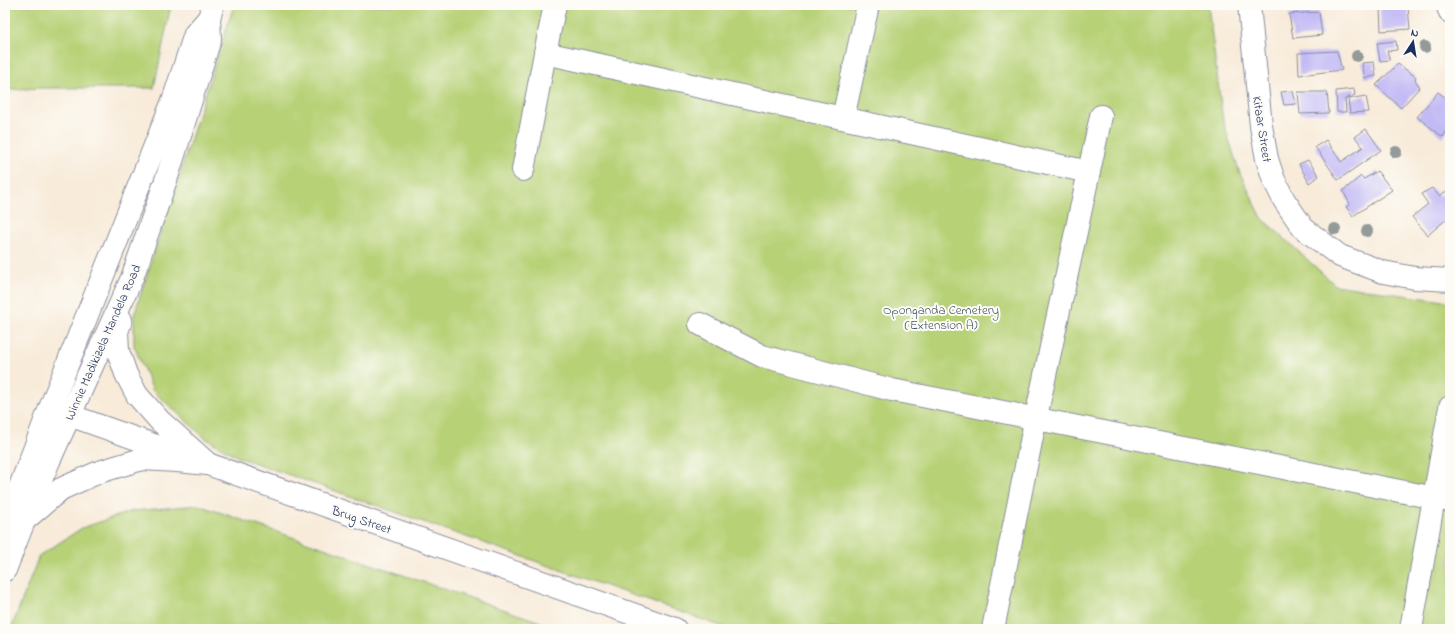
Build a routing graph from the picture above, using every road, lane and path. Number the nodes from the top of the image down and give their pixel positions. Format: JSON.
{"nodes":[{"id":1,"x":555,"y":5,"type":"edge"},
{"id":2,"x":868,"y":5,"type":"edge"},
{"id":3,"x":1249,"y":5,"type":"edge"},
{"id":4,"x":1447,"y":5,"type":"edge"},
{"id":5,"x":211,"y":11,"type":"edge"},
{"id":6,"x":1450,"y":12,"type":"edge"},
{"id":7,"x":545,"y":53,"type":"junction"},
{"id":8,"x":1101,"y":116,"type":"dead end"},
{"id":9,"x":843,"y":118,"type":"junction"},
{"id":10,"x":523,"y":170,"type":"dead end"},
{"id":11,"x":1089,"y":172,"type":"junction"},
{"id":12,"x":132,"y":278,"type":"junction"},
{"id":13,"x":1450,"y":280,"type":"edge"},
{"id":14,"x":700,"y":324,"type":"dead end"},
{"id":15,"x":1450,"y":407,"type":"edge"},
{"id":16,"x":60,"y":411,"type":"junction"},
{"id":17,"x":1036,"y":418,"type":"junction"},
{"id":18,"x":208,"y":464,"type":"junction"},
{"id":19,"x":1442,"y":500,"type":"edge"},
{"id":20,"x":14,"y":523,"type":"edge"},
{"id":21,"x":5,"y":570,"type":"edge"},
{"id":22,"x":675,"y":629,"type":"edge"},
{"id":23,"x":993,"y":629,"type":"edge"},
{"id":24,"x":1411,"y":629,"type":"edge"}],
"edges":[{"from":1,"to":7,"type":"main road"},
{"from":2,"to":9,"type":"main road"},
{"from":3,"to":13,"type":"main road","name":"Kitaar Street"},
{"from":4,"to":6,"type":"main road"},
{"from":5,"to":12,"type":"main road","name":"Winnie Madikizela Mandela Road"},
{"from":5,"to":16,"type":"main road","name":"Winnie Madikizela Mandela Road"},
{"from":7,"to":9,"type":"main road"},
{"from":7,"to":10,"type":"main road"},
{"from":8,"to":11,"type":"main road"},
{"from":9,"to":11,"type":"main road"},
{"from":11,"to":17,"type":"main road"},
{"from":12,"to":16,"type":"main road","name":"Winnie Madikizela Mandela Road"},
{"from":12,"to":18,"type":"main road"},
{"from":14,"to":17,"type":"main road"},
{"from":15,"to":19,"type":"main road"},
{"from":16,"to":18,"type":"main road","name":"Brug Street"},
{"from":16,"to":20,"type":"main road","name":"Winnie Madikizela Mandela Road"},
{"from":17,"to":19,"type":"main road"},
{"from":17,"to":23,"type":"main road"},
{"from":18,"to":20,"type":"main road"},
{"from":18,"to":22,"type":"main road","name":"Brug Street"},
{"from":19,"to":24,"type":"main road"},
{"from":20,"to":21,"type":"main road","name":"Winnie Madikizela Mandela Road"}]}
